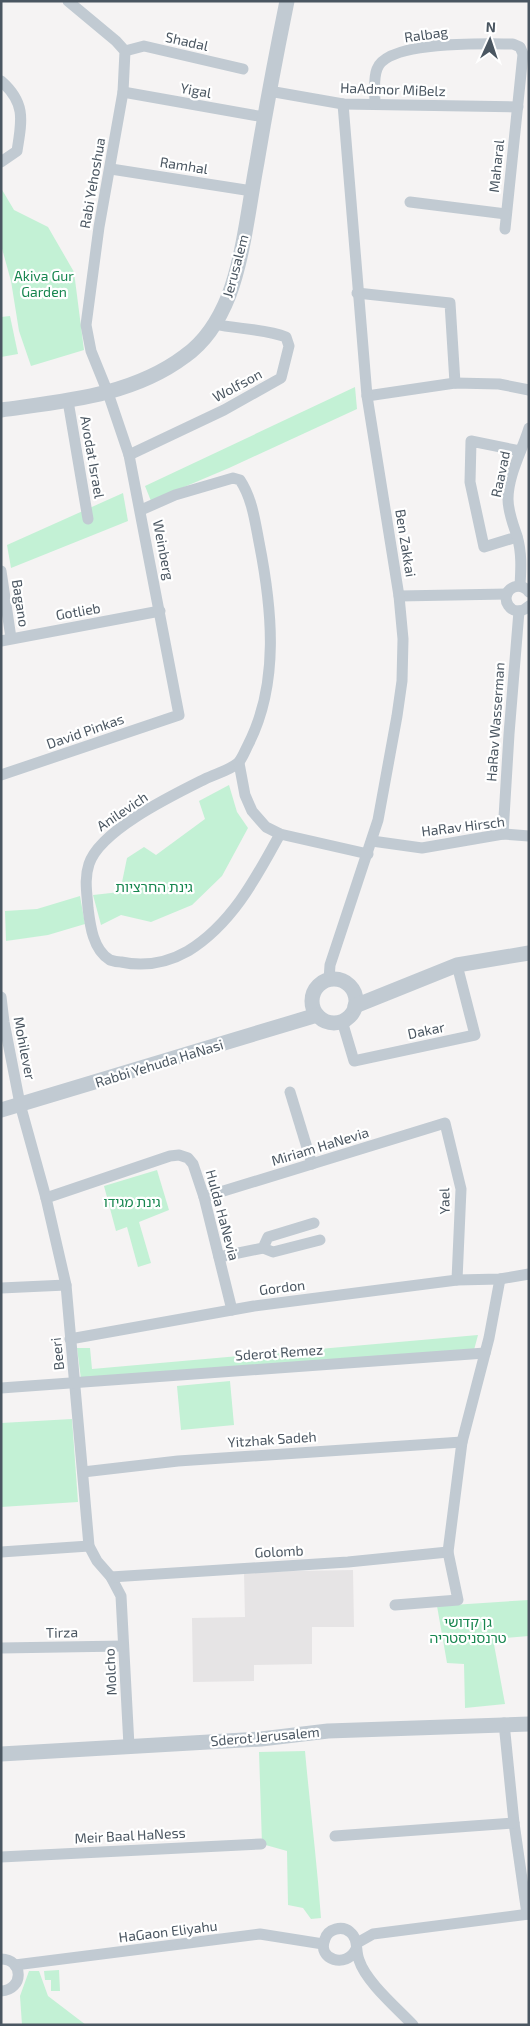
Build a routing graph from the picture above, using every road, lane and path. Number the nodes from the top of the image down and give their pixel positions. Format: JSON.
{"nodes":[{"id":1,"x":68,"y":1,"type":"edge"},
{"id":2,"x":287,"y":1,"type":"edge"},
{"id":3,"x":125,"y":51,"type":"junction"},
{"id":4,"x":243,"y":69,"type":"dead end"},
{"id":5,"x":1,"y":81,"type":"edge"},
{"id":6,"x":269,"y":91,"type":"junction"},
{"id":7,"x":123,"y":92,"type":"junction"},
{"id":8,"x":343,"y":104,"type":"junction"},
{"id":9,"x":375,"y":104,"type":"junction"},
{"id":10,"x":518,"y":107,"type":"junction"},
{"id":11,"x":264,"y":117,"type":"junction"},
{"id":12,"x":1,"y":162,"type":"edge"},
{"id":13,"x":111,"y":169,"type":"junction"},
{"id":14,"x":252,"y":191,"type":"junction"},
{"id":15,"x":410,"y":202,"type":"dead end"},
{"id":16,"x":506,"y":214,"type":"junction"},
{"id":17,"x":505,"y":229,"type":"dead end"},
{"id":18,"x":358,"y":293,"type":"junction"},
{"id":19,"x":214,"y":324,"type":"junction"},
{"id":20,"x":455,"y":383,"type":"junction"},
{"id":21,"x":529,"y":390,"type":"edge"},
{"id":22,"x":108,"y":393,"type":"junction"},
{"id":23,"x":367,"y":396,"type":"junction"},
{"id":24,"x":68,"y":401,"type":"junction"},
{"id":25,"x":1,"y":410,"type":"edge"},
{"id":26,"x":529,"y":428,"type":"edge"},
{"id":27,"x":520,"y":451,"type":"junction"},
{"id":28,"x":129,"y":455,"type":"junction"},
{"id":29,"x":141,"y":510,"type":"junction"},
{"id":30,"x":88,"y":519,"type":"dead end"},
{"id":31,"x":517,"y":537,"type":"junction"},
{"id":32,"x":1,"y":571,"type":"edge"},
{"id":33,"x":524,"y":589,"type":"edge"},
{"id":34,"x":507,"y":594,"type":"junction"},
{"id":35,"x":399,"y":596,"type":"junction"},
{"id":36,"x":524,"y":608,"type":"edge"},
{"id":37,"x":160,"y":611,"type":"junction"},
{"id":38,"x":6,"y":640,"type":"edge"},
{"id":39,"x":179,"y":715,"type":"joint"},
{"id":40,"x":239,"y":763,"type":"junction"},
{"id":41,"x":1,"y":775,"type":"edge"},
{"id":42,"x":280,"y":834,"type":"junction"},
{"id":43,"x":503,"y":834,"type":"junction"},
{"id":44,"x":529,"y":836,"type":"edge"},
{"id":45,"x":372,"y":841,"type":"junction"},
{"id":46,"x":368,"y":854,"type":"junction"},
{"id":47,"x":529,"y":953,"type":"edge"},
{"id":48,"x":457,"y":966,"type":"junction"},
{"id":49,"x":329,"y":980,"type":"junction"},
{"id":50,"x":1,"y":997,"type":"edge"},
{"id":51,"x":355,"y":1006,"type":"junction"},
{"id":52,"x":317,"y":1015,"type":"junction"},
{"id":53,"x":342,"y":1021,"type":"junction"},
{"id":54,"x":2,"y":1022,"type":"edge"},
{"id":55,"x":290,"y":1092,"type":"dead end"},
{"id":56,"x":20,"y":1104,"type":"junction"},
{"id":57,"x":1,"y":1110,"type":"edge"},
{"id":58,"x":445,"y":1123,"type":"joint"},
{"id":59,"x":312,"y":1164,"type":"junction"},
{"id":60,"x":204,"y":1197,"type":"junction"},
{"id":61,"x":46,"y":1198,"type":"junction"},
{"id":62,"x":314,"y":1223,"type":"dead end"},
{"id":63,"x":320,"y":1240,"type":"dead end"},
{"id":64,"x":263,"y":1248,"type":"junction"},
{"id":65,"x":219,"y":1257,"type":"junction"},
{"id":66,"x":529,"y":1274,"type":"edge"},
{"id":67,"x":500,"y":1279,"type":"junction"},
{"id":68,"x":457,"y":1280,"type":"junction"},
{"id":69,"x":66,"y":1286,"type":"junction"},
{"id":70,"x":1,"y":1288,"type":"edge"},
{"id":71,"x":232,"y":1310,"type":"junction"},
{"id":72,"x":70,"y":1339,"type":"junction"},
{"id":73,"x":485,"y":1353,"type":"junction"},
{"id":74,"x":74,"y":1382,"type":"junction"},
{"id":75,"x":1,"y":1388,"type":"edge"},
{"id":76,"x":462,"y":1442,"type":"junction"},
{"id":77,"x":83,"y":1472,"type":"junction"},
{"id":78,"x":89,"y":1546,"type":"junction"},
{"id":79,"x":1,"y":1552,"type":"edge"},
{"id":80,"x":448,"y":1552,"type":"junction"},
{"id":81,"x":111,"y":1577,"type":"junction"},
{"id":82,"x":121,"y":1596,"type":"joint"},
{"id":83,"x":395,"y":1605,"type":"dead end"},
{"id":84,"x":124,"y":1646,"type":"junction"},
{"id":85,"x":1,"y":1648,"type":"edge"},
{"id":86,"x":504,"y":1723,"type":"junction"},
{"id":87,"x":529,"y":1724,"type":"edge"},
{"id":88,"x":129,"y":1746,"type":"junction"},
{"id":89,"x":1,"y":1754,"type":"edge"},
{"id":90,"x":514,"y":1823,"type":"junction"},
{"id":91,"x":335,"y":1836,"type":"dead end"},
{"id":92,"x":261,"y":1844,"type":"dead end"},
{"id":93,"x":1,"y":1857,"type":"edge"},
{"id":94,"x":528,"y":1914,"type":"edge"},
{"id":95,"x":323,"y":1944,"type":"junction"},
{"id":96,"x":356,"y":1946,"type":"junction"},
{"id":97,"x":2,"y":1957,"type":"edge"},
{"id":98,"x":15,"y":1965,"type":"junction"},
{"id":99,"x":1,"y":1992,"type":"edge"},
{"id":100,"x":413,"y":2025,"type":"edge"}],
"edges":[{"from":1,"to":3,"type":"street"},
{"from":2,"to":6,"type":"street","name":"Jerusalem"},
{"from":3,"to":4,"type":"street","name":"Shadal"},
{"from":3,"to":7,"type":"street","name":"Rabi Yehoshua"},
{"from":5,"to":12,"type":"street"},
{"from":6,"to":8,"type":"street","name":"HaAdmor MiBelz"},
{"from":6,"to":11,"type":"street","name":"Jerusalem"},
{"from":7,"to":11,"type":"street","name":"Yigal"},
{"from":7,"to":13,"type":"street","name":"Rabi Yehoshua"},
{"from":8,"to":9,"type":"street","name":"HaAdmor MiBelz"},
{"from":8,"to":18,"type":"street","name":"Ben Zakkai"},
{"from":9,"to":10,"type":"street","name":"HaAdmor MiBelz"},
{"from":9,"to":10,"type":"street","name":"Ralbag"},
{"from":10,"to":16,"type":"street","name":"Maharal"},
{"from":11,"to":14,"type":"street","name":"Jerusalem"},
{"from":13,"to":14,"type":"street","name":"Ramhal"},
{"from":13,"to":22,"type":"street","name":"Rabi Yehoshua"},
{"from":14,"to":19,"type":"street","name":"Jerusalem"},
{"from":15,"to":16,"type":"street"},
{"from":16,"to":17,"type":"street","name":"Maharal"},
{"from":18,"to":20,"type":"street"},
{"from":18,"to":23,"type":"street","name":"Ben Zakkai"},
{"from":19,"to":22,"type":"street","name":"Jerusalem"},
{"from":19,"to":28,"type":"street","name":"Wolfson"},
{"from":20,"to":21,"type":"street"},
{"from":20,"to":23,"type":"street"},
{"from":22,"to":24,"type":"street","name":"Jerusalem"},
{"from":22,"to":28,"type":"street","name":"Weinberg"},
{"from":23,"to":35,"type":"street","name":"Ben Zakkai"},
{"from":24,"to":25,"type":"street","name":"Jerusalem"},
{"from":24,"to":30,"type":"street","name":"Avodat Israel"},
{"from":26,"to":27,"type":"street","name":"Raavad"},
{"from":27,"to":31,"type":"street","name":"Raavad"},
{"from":27,"to":31,"type":"street"},
{"from":28,"to":29,"type":"street","name":"Weinberg"},
{"from":29,"to":37,"type":"street","name":"Weinberg"},
{"from":29,"to":40,"type":"street"},
{"from":31,"to":33,"type":"street","name":"Raavad"},
{"from":32,"to":38,"type":"street","name":"Bagano"},
{"from":33,"to":34,"type":"street"},
{"from":34,"to":35,"type":"street"},
{"from":34,"to":36,"type":"street"},
{"from":35,"to":45,"type":"street","name":"Ben Zakkai"},
{"from":36,"to":43,"type":"street","name":"HaRav Wasserman"},
{"from":37,"to":38,"type":"street","name":"Gotlieb"},
{"from":37,"to":39,"type":"street","name":"Weinberg"},
{"from":39,"to":41,"type":"street","name":"David Pinkas"},
{"from":40,"to":42,"type":"street"},
{"from":40,"to":42,"type":"street","name":"Anilevich"},
{"from":42,"to":46,"type":"street"},
{"from":43,"to":44,"type":"street","name":"HaRav Hirsch"},
{"from":43,"to":45,"type":"street","name":"HaRav Hirsch"},
{"from":45,"to":46,"type":"street","name":"Ben Zakkai"},
{"from":46,"to":49,"type":"street","name":"Ben Zakkai"},
{"from":47,"to":48,"type":"street"},
{"from":48,"to":51,"type":"street"},
{"from":48,"to":53,"type":"street","name":"Dakar"},
{"from":49,"to":51,"type":"street"},
{"from":49,"to":52,"type":"street"},
{"from":50,"to":54,"type":"street","name":"Mohilever"},
{"from":51,"to":53,"type":"street"},
{"from":52,"to":53,"type":"street"},
{"from":52,"to":56,"type":"street","name":"Rabbi Yehuda HaNasi"},
{"from":54,"to":56,"type":"street","name":"Mohilever"},
{"from":55,"to":59,"type":"street"},
{"from":56,"to":57,"type":"street","name":"Rabbi Yehuda HaNasi"},
{"from":56,"to":61,"type":"street","name":"Beeri"},
{"from":58,"to":59,"type":"street","name":"Miriam HaNevia"},
{"from":58,"to":68,"type":"street","name":"Yael"},
{"from":59,"to":60,"type":"street","name":"Miriam HaNevia"},
{"from":60,"to":61,"type":"street","name":"Hulda HaNevia"},
{"from":60,"to":65,"type":"street","name":"Hulda HaNevia"},
{"from":61,"to":69,"type":"street","name":"Beeri"},
{"from":62,"to":64,"type":"street"},
{"from":63,"to":64,"type":"street"},
{"from":64,"to":65,"type":"street"},
{"from":65,"to":71,"type":"street","name":"Hulda HaNevia"},
{"from":66,"to":67,"type":"street","name":"Gordon"},
{"from":67,"to":68,"type":"street","name":"Gordon"},
{"from":67,"to":73,"type":"street"},
{"from":68,"to":71,"type":"street","name":"Gordon"},
{"from":69,"to":70,"type":"street"},
{"from":69,"to":72,"type":"street","name":"Beeri"},
{"from":71,"to":72,"type":"street","name":"Gordon"},
{"from":72,"to":74,"type":"street","name":"Beeri"},
{"from":73,"to":74,"type":"street","name":"Sderot Remez"},
{"from":73,"to":76,"type":"street"},
{"from":74,"to":75,"type":"street","name":"Sderot Remez"},
{"from":74,"to":77,"type":"street","name":"Beeri"},
{"from":76,"to":77,"type":"street","name":"Yitzhak Sadeh"},
{"from":76,"to":80,"type":"street"},
{"from":77,"to":78,"type":"street","name":"Beeri"},
{"from":78,"to":79,"type":"street"},
{"from":78,"to":81,"type":"street","name":"Beeri"},
{"from":80,"to":81,"type":"street","name":"Golomb"},
{"from":80,"to":83,"type":"street"},
{"from":81,"to":82,"type":"street","name":"Beeri"},
{"from":82,"to":84,"type":"street","name":"Molcho"},
{"from":84,"to":85,"type":"street","name":"Tirza"},
{"from":84,"to":88,"type":"street","name":"Molcho"},
{"from":86,"to":87,"type":"street","name":"Sderot Jerusalem"},
{"from":86,"to":88,"type":"street","name":"Sderot Jerusalem"},
{"from":86,"to":90,"type":"street"},
{"from":88,"to":89,"type":"street","name":"Sderot Jerusalem"},
{"from":90,"to":91,"type":"street"},
{"from":90,"to":94,"type":"street"},
{"from":92,"to":93,"type":"street","name":"Meir Baal HaNess"},
{"from":94,"to":96,"type":"street"},
{"from":95,"to":96,"type":"street"},
{"from":95,"to":96,"type":"street"},
{"from":95,"to":98,"type":"street","name":"HaGaon Eliyahu"},
{"from":96,"to":100,"type":"street"},
{"from":97,"to":98,"type":"street"},
{"from":98,"to":99,"type":"street"}]}
